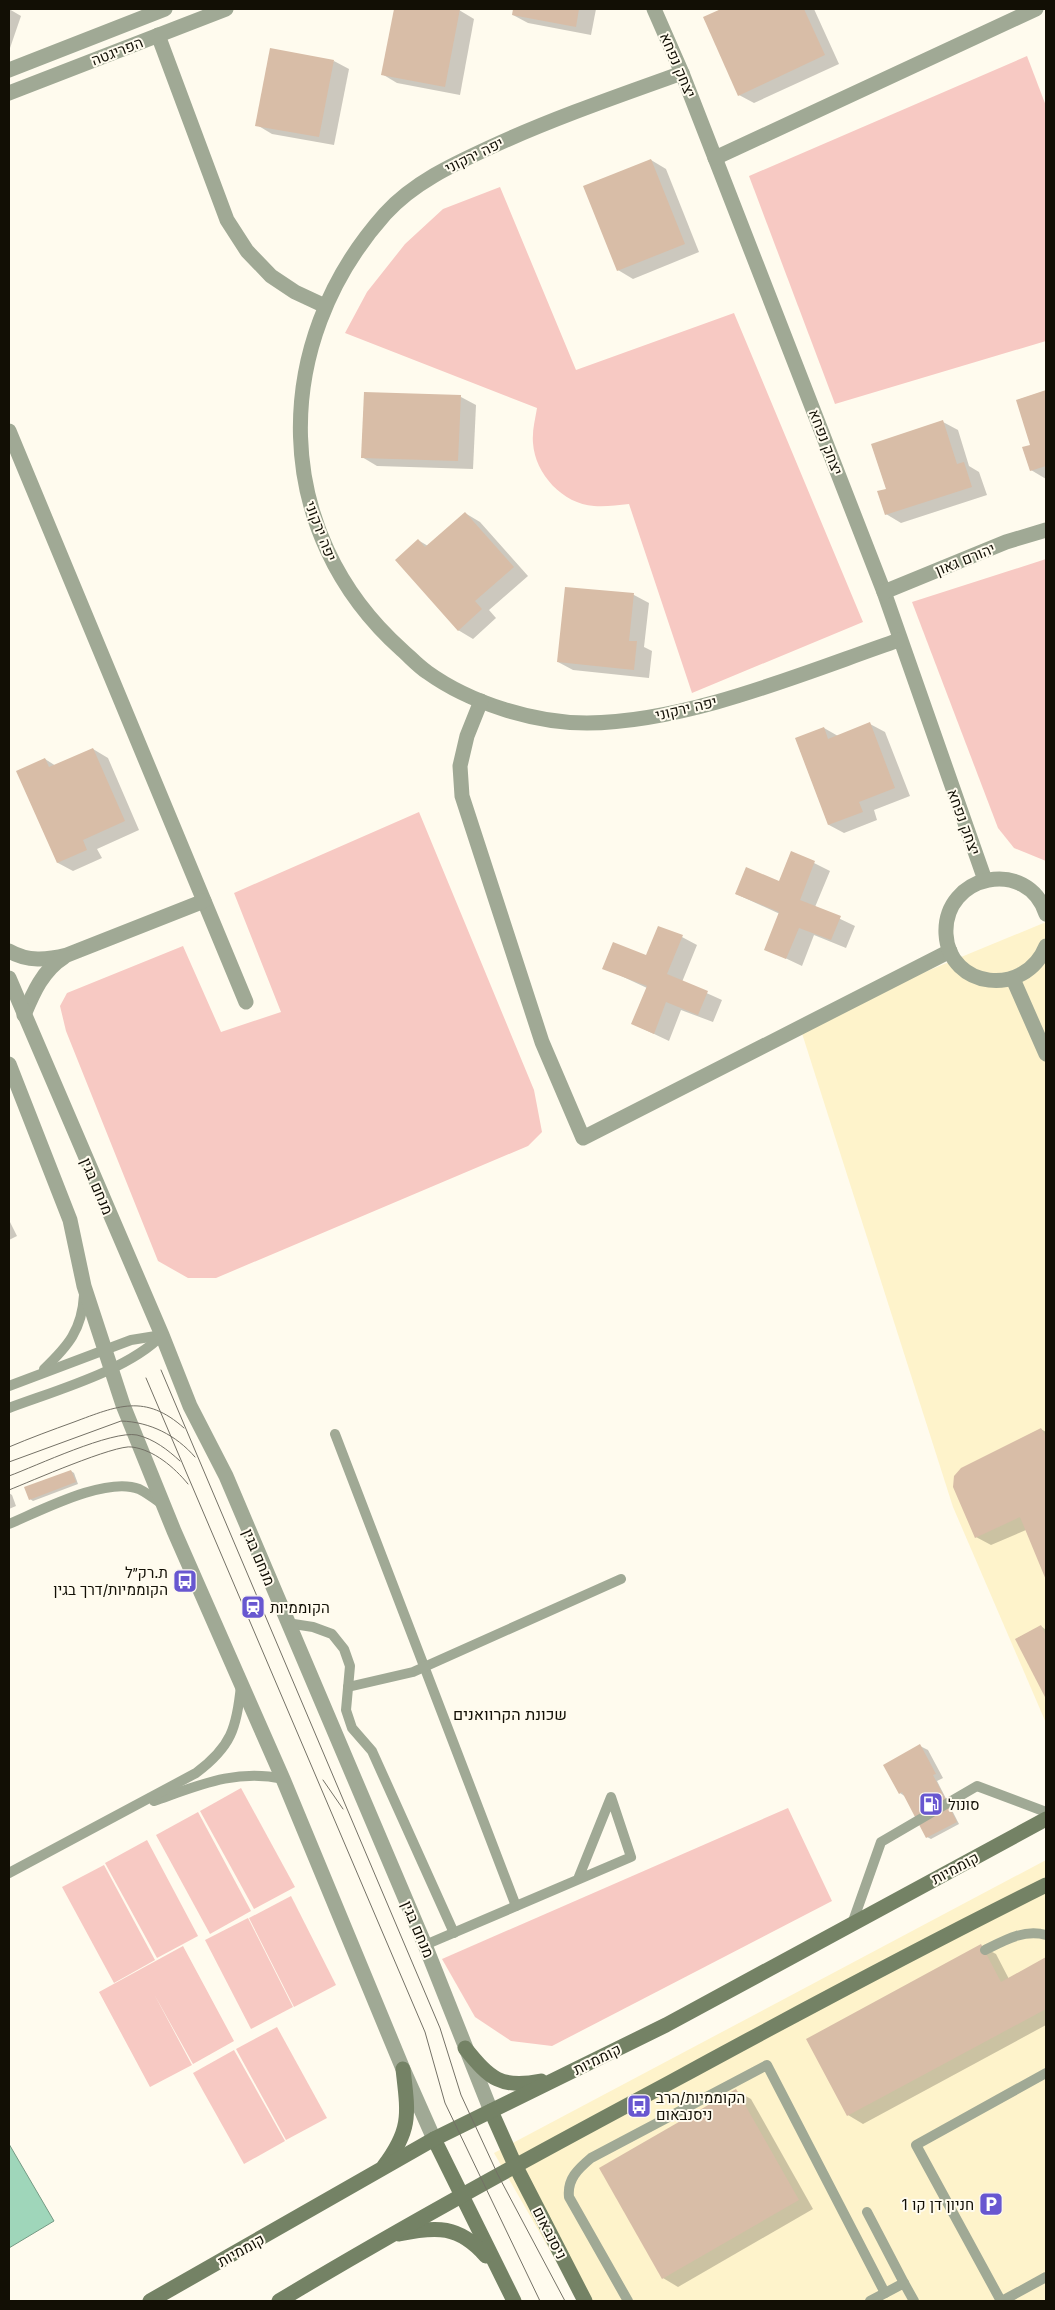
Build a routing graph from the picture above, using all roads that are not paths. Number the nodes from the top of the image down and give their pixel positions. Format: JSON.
{"nodes":[{"id":1,"x":165,"y":9,"type":"edge"},
{"id":2,"x":226,"y":9,"type":"edge"},
{"id":3,"x":654,"y":9,"type":"edge"},
{"id":4,"x":1036,"y":9,"type":"edge"},
{"id":5,"x":158,"y":35,"type":"junction"},
{"id":6,"x":9,"y":70,"type":"edge"},
{"id":7,"x":682,"y":73,"type":"junction"},
{"id":8,"x":9,"y":93,"type":"edge"},
{"id":9,"x":715,"y":158,"type":"junction"},
{"id":10,"x":325,"y":306,"type":"junction"},
{"id":11,"x":9,"y":430,"type":"edge"},
{"id":12,"x":1046,"y":530,"type":"edge"},
{"id":13,"x":884,"y":592,"type":"junction"},
{"id":14,"x":899,"y":640,"type":"junction"},
{"id":15,"x":481,"y":702,"type":"junction"},
{"id":16,"x":985,"y":880,"type":"junction"},
{"id":17,"x":204,"y":901,"type":"junction"},
{"id":18,"x":1045,"y":908,"type":"edge"},
{"id":19,"x":1046,"y":946,"type":"edge"},
{"id":20,"x":9,"y":951,"type":"edge"},
{"id":21,"x":950,"y":951,"type":"junction"},
{"id":22,"x":67,"y":955,"type":"junction"},
{"id":23,"x":9,"y":978,"type":"edge"},
{"id":24,"x":1013,"y":979,"type":"junction"},
{"id":25,"x":246,"y":1002,"type":"dead end"},
{"id":26,"x":24,"y":1015,"type":"junction"},
{"id":27,"x":1046,"y":1054,"type":"edge"},
{"id":28,"x":9,"y":1064,"type":"edge"},
{"id":29,"x":84,"y":1286,"type":"junction"},
{"id":30,"x":162,"y":1335,"type":"junction"},
{"id":31,"x":104,"y":1351,"type":"junction"},
{"id":32,"x":111,"y":1368,"type":"junction"},
{"id":33,"x":42,"y":1372,"type":"junction"},
{"id":34,"x":9,"y":1386,"type":"edge"},
{"id":35,"x":9,"y":1408,"type":"edge"},
{"id":36,"x":335,"y":1434,"type":"dead end"},
{"id":37,"x":165,"y":1506,"type":"junction"},
{"id":38,"x":9,"y":1524,"type":"edge"},
{"id":39,"x":621,"y":1579,"type":"dead end"},
{"id":40,"x":287,"y":1623,"type":"junction"},
{"id":41,"x":425,"y":1667,"type":"junction"},
{"id":42,"x":241,"y":1681,"type":"junction"},
{"id":43,"x":348,"y":1687,"type":"junction"},
{"id":44,"x":283,"y":1779,"type":"junction"},
{"id":45,"x":1046,"y":1812,"type":"edge"},
{"id":46,"x":117,"y":1814,"type":"junction"},
{"id":47,"x":1046,"y":1818,"type":"edge"},
{"id":48,"x":9,"y":1873,"type":"edge"},
{"id":49,"x":578,"y":1880,"type":"junction"},
{"id":50,"x":1046,"y":1885,"type":"edge"},
{"id":51,"x":516,"y":1906,"type":"junction"},
{"id":52,"x":852,"y":1924,"type":"junction"},
{"id":53,"x":454,"y":1933,"type":"junction"},
{"id":54,"x":1046,"y":1935,"type":"edge"},
{"id":55,"x":425,"y":1945,"type":"junction"},
{"id":56,"x":984,"y":1950,"type":"dead end"},
{"id":57,"x":465,"y":2048,"type":"junction"},
{"id":58,"x":403,"y":2069,"type":"junction"},
{"id":59,"x":1046,"y":2073,"type":"edge"},
{"id":60,"x":558,"y":2078,"type":"junction"},
{"id":61,"x":491,"y":2111,"type":"junction"},
{"id":62,"x":434,"y":2139,"type":"junction"},
{"id":63,"x":515,"y":2165,"type":"junction"},
{"id":64,"x":379,"y":2172,"type":"junction"},
{"id":65,"x":460,"y":2196,"type":"junction"},
{"id":66,"x":867,"y":2212,"type":"dead end"},
{"id":67,"x":384,"y":2238,"type":"junction"},
{"id":68,"x":494,"y":2265,"type":"junction"},
{"id":69,"x":1046,"y":2277,"type":"edge"},
{"id":70,"x":904,"y":2283,"type":"junction"},
{"id":71,"x":885,"y":2293,"type":"junction"},
{"id":72,"x":150,"y":2301,"type":"edge"},
{"id":73,"x":279,"y":2301,"type":"edge"},
{"id":74,"x":514,"y":2301,"type":"edge"},
{"id":75,"x":585,"y":2301,"type":"edge"},
{"id":76,"x":628,"y":2301,"type":"edge"},
{"id":77,"x":870,"y":2301,"type":"edge"},
{"id":78,"x":914,"y":2301,"type":"edge"},
{"id":79,"x":1002,"y":2301,"type":"edge"}],
"edges":[{"from":1,"to":6,"type":"street","name":"הפריגטה"},
{"from":2,"to":5,"type":"street","name":"הפריגטה"},
{"from":3,"to":7,"type":"street","name":"יצחק נפחא"},
{"from":4,"to":9,"type":"street"},
{"from":5,"to":8,"type":"street","name":"הפריגטה"},
{"from":5,"to":10,"type":"street"},
{"from":7,"to":9,"type":"street","name":"יצחק נפחא"},
{"from":7,"to":10,"type":"street","name":"יפה ירקוני"},
{"from":9,"to":13,"type":"street","name":"יצחק נפחא"},
{"from":10,"to":15,"type":"street","name":"יפה ירקוני"},
{"from":11,"to":17,"type":"street"},
{"from":12,"to":13,"type":"street","name":"יהורם גאון"},
{"from":13,"to":14,"type":"street","name":"יצחק נפחא"},
{"from":14,"to":15,"type":"street","name":"יפה ירקוני"},
{"from":14,"to":16,"type":"street","name":"יצחק נפחא"},
{"from":15,"to":21,"type":"street"},
{"from":16,"to":18,"type":"street"},
{"from":16,"to":21,"type":"street"},
{"from":17,"to":22,"type":"street"},
{"from":17,"to":25,"type":"street"},
{"from":19,"to":24,"type":"street"},
{"from":20,"to":22,"type":"street"},
{"from":21,"to":24,"type":"street"},
{"from":22,"to":26,"type":"street"},
{"from":23,"to":26,"type":"street","name":"מנחם בגין"},
{"from":24,"to":27,"type":"street"},
{"from":26,"to":30,"type":"street","name":"מנחם בגין"},
{"from":28,"to":29,"type":"street"},
{"from":29,"to":31,"type":"street"},
{"from":29,"to":33,"type":"lane"},
{"from":30,"to":31,"type":"lane"},
{"from":30,"to":32,"type":"lane"},
{"from":30,"to":40,"type":"street","name":"מנחם בגין"},
{"from":31,"to":32,"type":"street"},
{"from":31,"to":33,"type":"lane"},
{"from":32,"to":35,"type":"lane"},
{"from":32,"to":37,"type":"street"},
{"from":33,"to":34,"type":"lane"},
{"from":36,"to":41,"type":"lane"},
{"from":37,"to":38,"type":"lane"},
{"from":37,"to":42,"type":"street"},
{"from":39,"to":41,"type":"lane"},
{"from":40,"to":43,"type":"lane"},
{"from":40,"to":55,"type":"street","name":"מנחם בגין"},
{"from":41,"to":43,"type":"lane"},
{"from":41,"to":51,"type":"lane"},
{"from":42,"to":44,"type":"street"},
{"from":42,"to":46,"type":"lane"},
{"from":43,"to":53,"type":"lane"},
{"from":44,"to":46,"type":"lane"},
{"from":44,"to":58,"type":"street"},
{"from":45,"to":52,"type":"lane"},
{"from":46,"to":48,"type":"lane"},
{"from":47,"to":52,"type":"main road","name":"קוממיות"},
{"from":49,"to":49,"type":"lane"},
{"from":49,"to":51,"type":"lane"},
{"from":50,"to":63,"type":"main road"},
{"from":51,"to":53,"type":"lane"},
{"from":52,"to":60,"type":"main road","name":"קוממיות"},
{"from":53,"to":55,"type":"lane"},
{"from":54,"to":56,"type":"lane"},
{"from":55,"to":57,"type":"street","name":"מנחם בגין"},
{"from":57,"to":60,"type":"main road"},
{"from":57,"to":61,"type":"street","name":"מנחם בגין"},
{"from":58,"to":62,"type":"street"},
{"from":58,"to":64,"type":"main road"},
{"from":59,"to":79,"type":"lane"},
{"from":60,"to":61,"type":"main road","name":"קוממיות"},
{"from":61,"to":62,"type":"main road","name":"קוממיות"},
{"from":61,"to":63,"type":"main road","name":"מנחם בגין"},
{"from":62,"to":64,"type":"main road","name":"קוממיות"},
{"from":62,"to":65,"type":"main road"},
{"from":63,"to":65,"type":"main road"},
{"from":63,"to":75,"type":"main road","name":"ניסנבאום"},
{"from":64,"to":72,"type":"main road","name":"קוממיות"},
{"from":65,"to":67,"type":"main road"},
{"from":65,"to":68,"type":"main road"},
{"from":66,"to":70,"type":"lane"},
{"from":67,"to":68,"type":"main road"},
{"from":67,"to":73,"type":"main road"},
{"from":68,"to":74,"type":"main road"},
{"from":69,"to":79,"type":"lane"},
{"from":70,"to":71,"type":"lane"},
{"from":70,"to":78,"type":"lane"},
{"from":71,"to":76,"type":"lane"},
{"from":71,"to":77,"type":"lane"}]}
